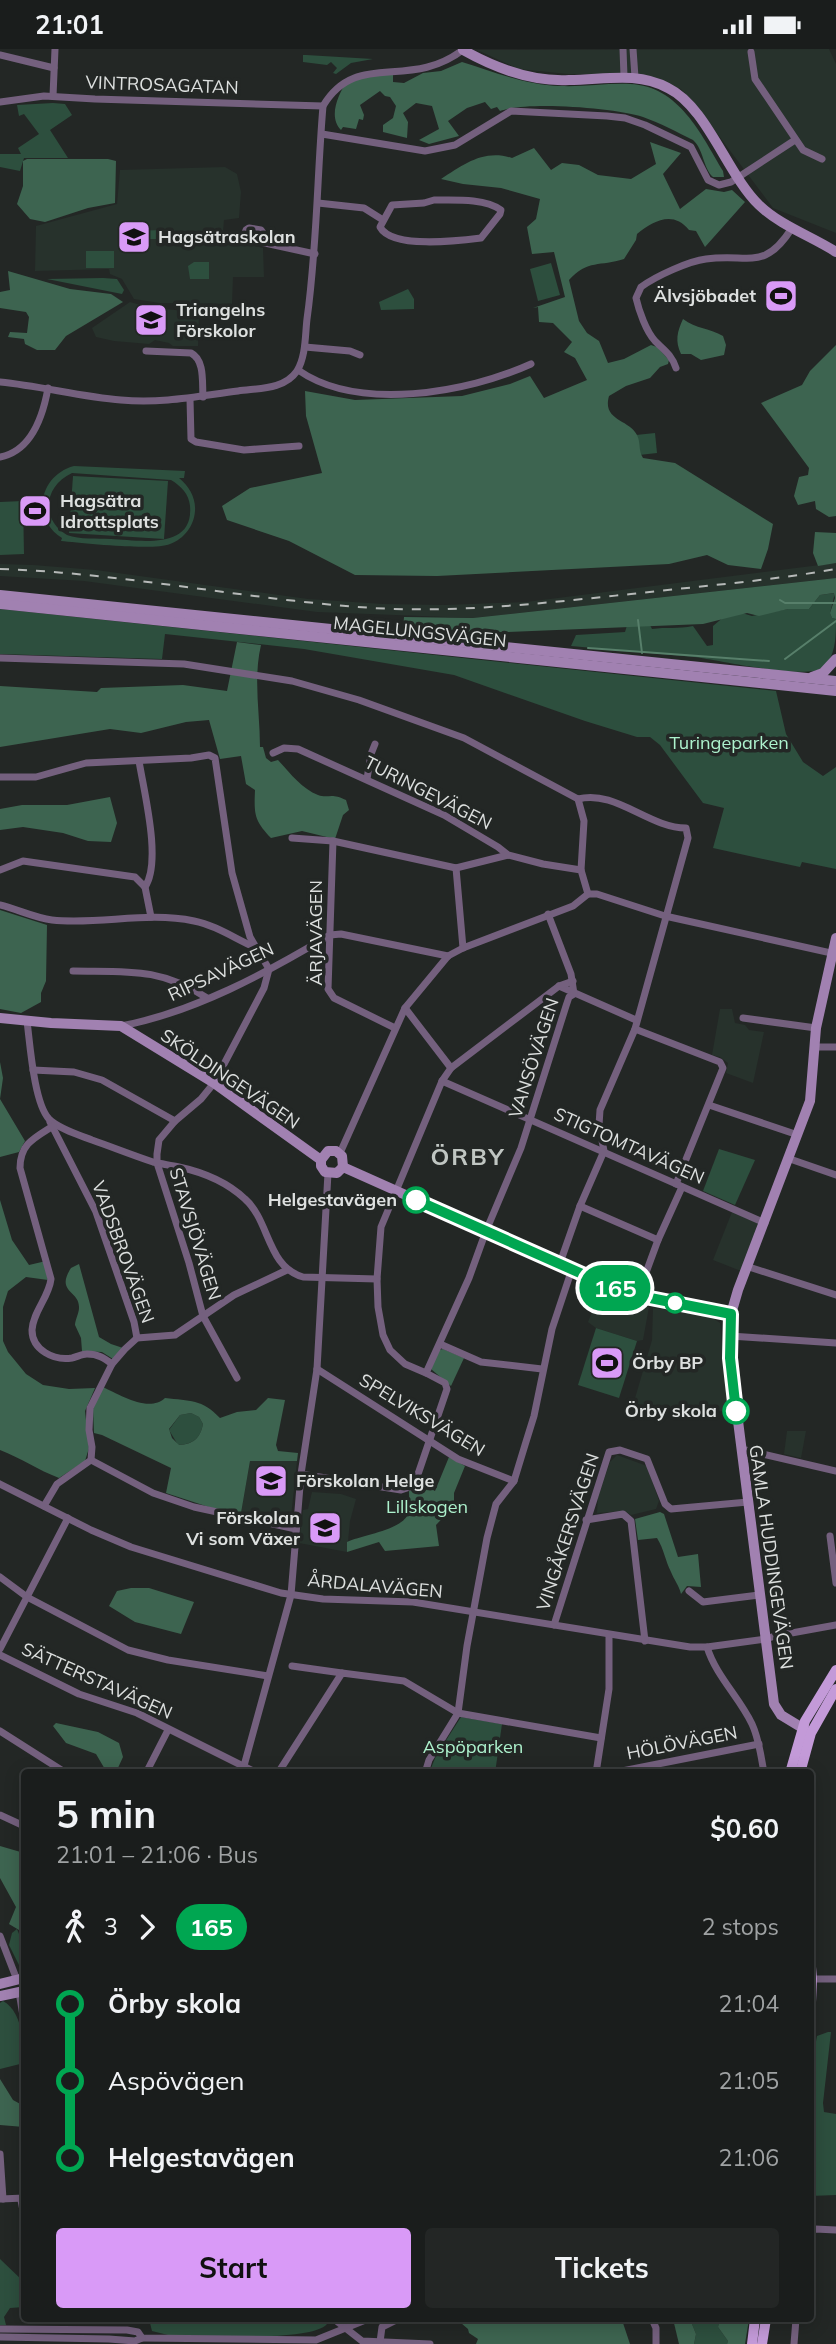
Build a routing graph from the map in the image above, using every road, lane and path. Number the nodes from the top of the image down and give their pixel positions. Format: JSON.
{"nodes":[{"id":1,"x":55,"y":49,"type":"edge"},
{"id":2,"x":463,"y":49,"type":"edge"},
{"id":3,"x":623,"y":49,"type":"edge"},
{"id":4,"x":633,"y":49,"type":"edge"},
{"id":5,"x":751,"y":52,"type":"dead end"},
{"id":6,"x":0,"y":55,"type":"edge"},
{"id":7,"x":54,"y":68,"type":"junction"},
{"id":8,"x":629,"y":76,"type":"junction"},
{"id":9,"x":54,"y":96,"type":"junction"},
{"id":10,"x":0,"y":102,"type":"edge"},
{"id":11,"x":323,"y":106,"type":"junction"},
{"id":12,"x":322,"y":134,"type":"junction"},
{"id":13,"x":795,"y":140,"type":"junction"},
{"id":14,"x":822,"y":159,"type":"dead end"},
{"id":15,"x":736,"y":177,"type":"junction"},
{"id":16,"x":318,"y":203,"type":"junction"},
{"id":17,"x":383,"y":220,"type":"junction"},
{"id":18,"x":792,"y":228,"type":"junction"},
{"id":19,"x":270,"y":243,"type":"dead end"},
{"id":20,"x":836,"y":252,"type":"edge"},
{"id":21,"x":315,"y":254,"type":"junction"},
{"id":22,"x":304,"y":347,"type":"junction"},
{"id":23,"x":146,"y":351,"type":"dead end"},
{"id":24,"x":360,"y":355,"type":"dead end"},
{"id":25,"x":531,"y":364,"type":"dead end"},
{"id":26,"x":676,"y":368,"type":"dead end"},
{"id":27,"x":296,"y":372,"type":"junction"},
{"id":28,"x":0,"y":382,"type":"edge"},
{"id":29,"x":48,"y":388,"type":"junction"},
{"id":30,"x":203,"y":397,"type":"junction"},
{"id":31,"x":190,"y":399,"type":"junction"},
{"id":32,"x":299,"y":446,"type":"dead end"},
{"id":33,"x":0,"y":457,"type":"edge"},
{"id":34,"x":0,"y":595,"type":"edge"},
{"id":35,"x":0,"y":604,"type":"edge"},
{"id":36,"x":0,"y":658,"type":"edge"},
{"id":37,"x":836,"y":659,"type":"edge"},
{"id":38,"x":808,"y":678,"type":"junction"},
{"id":39,"x":836,"y":681,"type":"edge"},
{"id":40,"x":836,"y":691,"type":"edge"},
{"id":41,"x":375,"y":744,"type":"dead end"},
{"id":42,"x":273,"y":753,"type":"dead end"},
{"id":43,"x":139,"y":761,"type":"junction"},
{"id":44,"x":0,"y":777,"type":"edge"},
{"id":45,"x":367,"y":779,"type":"junction"},
{"id":46,"x":578,"y":799,"type":"junction"},
{"id":47,"x":292,"y":838,"type":"dead end"},
{"id":48,"x":333,"y":841,"type":"junction"},
{"id":49,"x":508,"y":855,"type":"junction"},
{"id":50,"x":456,"y":868,"type":"junction"},
{"id":51,"x":0,"y":870,"type":"edge"},
{"id":52,"x":581,"y":870,"type":"junction"},
{"id":53,"x":145,"y":887,"type":"junction"},
{"id":54,"x":588,"y":894,"type":"junction"},
{"id":55,"x":0,"y":905,"type":"edge"},
{"id":56,"x":548,"y":914,"type":"junction"},
{"id":57,"x":665,"y":916,"type":"junction"},
{"id":58,"x":151,"y":917,"type":"junction"},
{"id":59,"x":330,"y":935,"type":"junction"},
{"id":60,"x":836,"y":938,"type":"edge"},
{"id":61,"x":255,"y":947,"type":"junction"},
{"id":62,"x":463,"y":948,"type":"junction"},
{"id":63,"x":834,"y":954,"type":"edge"},
{"id":64,"x":448,"y":956,"type":"junction"},
{"id":65,"x":269,"y":969,"type":"junction"},
{"id":66,"x":73,"y":971,"type":"dead end"},
{"id":67,"x":573,"y":981,"type":"junction"},
{"id":68,"x":559,"y":986,"type":"junction"},
{"id":69,"x":574,"y":994,"type":"junction"},
{"id":70,"x":206,"y":998,"type":"junction"},
{"id":71,"x":405,"y":1007,"type":"junction"},
{"id":72,"x":0,"y":1018,"type":"edge"},
{"id":73,"x":743,"y":1018,"type":"dead end"},
{"id":74,"x":636,"y":1020,"type":"junction"},
{"id":75,"x":27,"y":1021,"type":"junction"},
{"id":76,"x":121,"y":1027,"type":"junction"},
{"id":77,"x":395,"y":1028,"type":"junction"},
{"id":78,"x":816,"y":1028,"type":"junction"},
{"id":79,"x":635,"y":1029,"type":"junction"},
{"id":80,"x":815,"y":1047,"type":"junction"},
{"id":81,"x":836,"y":1047,"type":"edge"},
{"id":82,"x":451,"y":1068,"type":"junction"},
{"id":83,"x":33,"y":1070,"type":"junction"},
{"id":84,"x":442,"y":1081,"type":"junction"},
{"id":85,"x":214,"y":1083,"type":"junction"},
{"id":86,"x":709,"y":1104,"type":"junction"},
{"id":87,"x":531,"y":1119,"type":"junction"},
{"id":88,"x":175,"y":1121,"type":"junction"},
{"id":89,"x":51,"y":1122,"type":"junction"},
{"id":90,"x":70,"y":1131,"type":"junction"},
{"id":91,"x":798,"y":1135,"type":"junction"},
{"id":92,"x":60,"y":1139,"type":"junction"},
{"id":93,"x":604,"y":1151,"type":"junction"},
{"id":94,"x":340,"y":1153,"type":"junction"},
{"id":95,"x":790,"y":1159,"type":"junction"},
{"id":96,"x":321,"y":1160,"type":"junction"},
{"id":97,"x":157,"y":1163,"type":"junction"},
{"id":98,"x":343,"y":1167,"type":"junction"},
{"id":99,"x":328,"y":1173,"type":"junction"},
{"id":100,"x":836,"y":1175,"type":"edge"},
{"id":101,"x":679,"y":1185,"type":"junction"},
{"id":102,"x":395,"y":1190,"type":"junction"},
{"id":103,"x":580,"y":1206,"type":"junction"},
{"id":104,"x":765,"y":1223,"type":"junction"},
{"id":105,"x":486,"y":1231,"type":"junction"},
{"id":106,"x":658,"y":1240,"type":"junction"},
{"id":107,"x":560,"y":1263,"type":"junction"},
{"id":108,"x":749,"y":1266,"type":"junction"},
{"id":109,"x":572,"y":1269,"type":"junction"},
{"id":110,"x":287,"y":1270,"type":"junction"},
{"id":111,"x":322,"y":1277,"type":"junction"},
{"id":112,"x":377,"y":1279,"type":"junction"},
{"id":113,"x":836,"y":1295,"type":"edge"},
{"id":114,"x":637,"y":1297,"type":"junction"},
{"id":115,"x":731,"y":1314,"type":"junction"},
{"id":116,"x":204,"y":1316,"type":"junction"},
{"id":117,"x":730,"y":1336,"type":"junction"},
{"id":118,"x":137,"y":1338,"type":"junction"},
{"id":119,"x":836,"y":1343,"type":"edge"},
{"id":120,"x":440,"y":1344,"type":"junction"},
{"id":121,"x":112,"y":1364,"type":"junction"},
{"id":122,"x":317,"y":1369,"type":"junction"},
{"id":123,"x":542,"y":1369,"type":"junction"},
{"id":124,"x":426,"y":1373,"type":"junction"},
{"id":125,"x":237,"y":1378,"type":"dead end"},
{"id":126,"x":429,"y":1439,"type":"junction"},
{"id":127,"x":741,"y":1449,"type":"junction"},
{"id":128,"x":91,"y":1460,"type":"junction"},
{"id":129,"x":836,"y":1471,"type":"edge"},
{"id":130,"x":301,"y":1474,"type":"junction"},
{"id":131,"x":514,"y":1481,"type":"junction"},
{"id":132,"x":0,"y":1484,"type":"edge"},
{"id":133,"x":748,"y":1501,"type":"junction"},
{"id":134,"x":44,"y":1506,"type":"junction"},
{"id":135,"x":68,"y":1518,"type":"junction"},
{"id":136,"x":586,"y":1520,"type":"junction"},
{"id":137,"x":296,"y":1529,"type":"junction"},
{"id":138,"x":830,"y":1535,"type":"dead end"},
{"id":139,"x":0,"y":1577,"type":"edge"},
{"id":140,"x":836,"y":1583,"type":"edge"},
{"id":141,"x":688,"y":1591,"type":"dead end"},
{"id":142,"x":291,"y":1595,"type":"junction"},
{"id":143,"x":759,"y":1595,"type":"junction"},
{"id":144,"x":27,"y":1597,"type":"junction"},
{"id":145,"x":473,"y":1611,"type":"junction"},
{"id":146,"x":554,"y":1625,"type":"junction"},
{"id":147,"x":836,"y":1625,"type":"edge"},
{"id":148,"x":609,"y":1635,"type":"junction"},
{"id":149,"x":766,"y":1640,"type":"junction"},
{"id":150,"x":645,"y":1641,"type":"junction"},
{"id":151,"x":707,"y":1647,"type":"junction"},
{"id":152,"x":0,"y":1649,"type":"edge"},
{"id":153,"x":0,"y":1655,"type":"edge"},
{"id":154,"x":292,"y":1666,"type":"dead end"},
{"id":155,"x":836,"y":1670,"type":"edge"},
{"id":156,"x":342,"y":1673,"type":"junction"},
{"id":157,"x":268,"y":1676,"type":"junction"},
{"id":158,"x":836,"y":1689,"type":"edge"},
{"id":159,"x":458,"y":1713,"type":"junction"},
{"id":160,"x":808,"y":1727,"type":"junction"},
{"id":161,"x":168,"y":1730,"type":"junction"},
{"id":162,"x":0,"y":1731,"type":"edge"},
{"id":163,"x":601,"y":1738,"type":"junction"},
{"id":164,"x":758,"y":1744,"type":"junction"},
{"id":165,"x":60,"y":1769,"type":"edge"},
{"id":166,"x":148,"y":1769,"type":"edge"},
{"id":167,"x":241,"y":1769,"type":"edge"},
{"id":168,"x":243,"y":1769,"type":"edge"},
{"id":169,"x":281,"y":1769,"type":"edge"},
{"id":170,"x":426,"y":1769,"type":"edge"},
{"id":171,"x":597,"y":1769,"type":"edge"},
{"id":172,"x":632,"y":1769,"type":"edge"},
{"id":173,"x":763,"y":1769,"type":"edge"},
{"id":174,"x":792,"y":1769,"type":"edge"},
{"id":175,"x":801,"y":1769,"type":"edge"},
{"id":176,"x":0,"y":1815,"type":"edge"},
{"id":177,"x":21,"y":1825,"type":"edge"},
{"id":178,"x":0,"y":1936,"type":"edge"},
{"id":179,"x":21,"y":1979,"type":"edge"},
{"id":180,"x":814,"y":1979,"type":"edge"},
{"id":181,"x":836,"y":1979,"type":"edge"},
{"id":182,"x":0,"y":1984,"type":"edge"},
{"id":183,"x":21,"y":1992,"type":"edge"},
{"id":184,"x":0,"y":1996,"type":"edge"},
{"id":185,"x":0,"y":2154,"type":"edge"},
{"id":186,"x":1,"y":2175,"type":"edge"},
{"id":187,"x":1,"y":2199,"type":"edge"},
{"id":188,"x":21,"y":2199,"type":"edge"},
{"id":189,"x":814,"y":2230,"type":"edge"},
{"id":190,"x":836,"y":2230,"type":"edge"},
{"id":191,"x":338,"y":2322,"type":"edge"},
{"id":192,"x":361,"y":2322,"type":"edge"},
{"id":193,"x":392,"y":2322,"type":"edge"},
{"id":194,"x":653,"y":2322,"type":"edge"},
{"id":195,"x":755,"y":2322,"type":"edge"},
{"id":196,"x":766,"y":2322,"type":"edge"},
{"id":197,"x":796,"y":2322,"type":"edge"},
{"id":198,"x":346,"y":2328,"type":"junction"},
{"id":199,"x":0,"y":2329,"type":"edge"},
{"id":200,"x":0,"y":2337,"type":"edge"},
{"id":201,"x":140,"y":2341,"type":"edge"},
{"id":202,"x":316,"y":2342,"type":"edge"},
{"id":203,"x":380,"y":2342,"type":"junction"},
{"id":204,"x":430,"y":2344,"type":"edge"},
{"id":205,"x":656,"y":2344,"type":"edge"},
{"id":206,"x":751,"y":2344,"type":"edge"},
{"id":207,"x":762,"y":2344,"type":"edge"},
{"id":208,"x":793,"y":2344,"type":"edge"}],
"edges":[{"from":1,"to":7,"type":"street"},
{"from":2,"to":8,"type":"street"},
{"from":2,"to":11,"type":"street"},
{"from":3,"to":8,"type":"street"},
{"from":4,"to":8,"type":"street"},
{"from":5,"to":13,"type":"street"},
{"from":6,"to":7,"type":"street"},
{"from":7,"to":9,"type":"street"},
{"from":8,"to":15,"type":"street"},
{"from":9,"to":10,"type":"street","name":"VINTROSAGATAN"},
{"from":9,"to":11,"type":"street","name":"VINTROSAGATAN"},
{"from":11,"to":12,"type":"street"},
{"from":12,"to":15,"type":"street"},
{"from":12,"to":16,"type":"street"},
{"from":13,"to":14,"type":"street"},
{"from":13,"to":15,"type":"street"},
{"from":15,"to":18,"type":"street"},
{"from":16,"to":17,"type":"street"},
{"from":16,"to":21,"type":"street"},
{"from":17,"to":17,"type":"street"},
{"from":18,"to":20,"type":"street"},
{"from":18,"to":26,"type":"street"},
{"from":19,"to":21,"type":"street"},
{"from":21,"to":22,"type":"street"},
{"from":22,"to":24,"type":"street"},
{"from":22,"to":27,"type":"street"},
{"from":23,"to":30,"type":"street"},
{"from":25,"to":27,"type":"street"},
{"from":27,"to":30,"type":"street"},
{"from":28,"to":29,"type":"street"},
{"from":29,"to":31,"type":"street"},
{"from":29,"to":33,"type":"street"},
{"from":30,"to":31,"type":"street"},
{"from":31,"to":32,"type":"street"},
{"from":34,"to":38,"type":"street","name":"MAGELUNGSVÄGEN"},
{"from":35,"to":40,"type":"street","name":"MAGELUNGSVÄGEN"},
{"from":36,"to":46,"type":"street"},
{"from":37,"to":38,"type":"street"},
{"from":38,"to":39,"type":"street","name":"MAGELUNGSVÄGEN"},
{"from":41,"to":45,"type":"street"},
{"from":42,"to":45,"type":"street","name":"TURINGEVÄGEN"},
{"from":43,"to":44,"type":"street"},
{"from":43,"to":53,"type":"street"},
{"from":43,"to":61,"type":"street"},
{"from":45,"to":49,"type":"street","name":"TURINGEVÄGEN"},
{"from":46,"to":52,"type":"street"},
{"from":46,"to":57,"type":"street"},
{"from":47,"to":48,"type":"street"},
{"from":48,"to":50,"type":"street"},
{"from":48,"to":59,"type":"street","name":"ÄRJAVÄGEN"},
{"from":49,"to":50,"type":"street"},
{"from":49,"to":52,"type":"street","name":"TURINGEVÄGEN"},
{"from":50,"to":62,"type":"street"},
{"from":51,"to":53,"type":"street"},
{"from":52,"to":54,"type":"street"},
{"from":53,"to":58,"type":"street"},
{"from":54,"to":56,"type":"street"},
{"from":54,"to":57,"type":"street"},
{"from":55,"to":58,"type":"street"},
{"from":56,"to":62,"type":"street"},
{"from":56,"to":67,"type":"street","name":"VANSÖVÄGEN"},
{"from":57,"to":63,"type":"street"},
{"from":57,"to":74,"type":"street"},
{"from":58,"to":61,"type":"street"},
{"from":59,"to":64,"type":"street"},
{"from":59,"to":65,"type":"street","name":"RIPSAVÄGEN"},
{"from":59,"to":77,"type":"street","name":"ÄRJAVÄGEN"},
{"from":60,"to":63,"type":"street","name":"GAMLA HUDDINGEVÄGEN"},
{"from":61,"to":65,"type":"street"},
{"from":62,"to":64,"type":"street"},
{"from":63,"to":78,"type":"street","name":"GAMLA HUDDINGEVÄGEN"},
{"from":64,"to":71,"type":"street"},
{"from":65,"to":70,"type":"street","name":"RIPSAVÄGEN"},
{"from":65,"to":85,"type":"street","name":"STAVSJÖVÄGEN"},
{"from":66,"to":70,"type":"street"},
{"from":67,"to":68,"type":"street"},
{"from":67,"to":69,"type":"street","name":"VANSÖVÄGEN"},
{"from":68,"to":69,"type":"street"},
{"from":68,"to":82,"type":"street"},
{"from":69,"to":74,"type":"street"},
{"from":69,"to":87,"type":"street","name":"VANSÖVÄGEN"},
{"from":70,"to":76,"type":"street","name":"RIPSAVÄGEN"},
{"from":71,"to":77,"type":"street"},
{"from":71,"to":82,"type":"street"},
{"from":72,"to":75,"type":"street","name":"RIPSAVÄGEN"},
{"from":73,"to":78,"type":"street"},
{"from":74,"to":79,"type":"street"},
{"from":75,"to":76,"type":"street","name":"RIPSAVÄGEN"},
{"from":75,"to":83,"type":"street","name":"VADSBROVÄGEN"},
{"from":76,"to":85,"type":"street","name":"SKÖLDINGEVÄGEN"},
{"from":77,"to":94,"type":"street"},
{"from":78,"to":80,"type":"street","name":"GAMLA HUDDINGEVÄGEN"},
{"from":79,"to":86,"type":"street"},
{"from":79,"to":93,"type":"street"},
{"from":80,"to":81,"type":"street"},
{"from":80,"to":91,"type":"street","name":"GAMLA HUDDINGEVÄGEN"},
{"from":82,"to":84,"type":"street"},
{"from":83,"to":88,"type":"street"},
{"from":83,"to":89,"type":"street","name":"VADSBROVÄGEN"},
{"from":84,"to":87,"type":"street","name":"STIGTOMTAVÄGEN"},
{"from":84,"to":102,"type":"street"},
{"from":85,"to":88,"type":"street","name":"STAVSJÖVÄGEN"},
{"from":85,"to":96,"type":"street","name":"SKÖLDINGEVÄGEN"},
{"from":86,"to":91,"type":"street"},
{"from":86,"to":101,"type":"street"},
{"from":87,"to":93,"type":"street","name":"STIGTOMTAVÄGEN"},
{"from":87,"to":105,"type":"street","name":"VANSÖVÄGEN"},
{"from":88,"to":97,"type":"street","name":"STAVSJÖVÄGEN"},
{"from":89,"to":90,"type":"street"},
{"from":89,"to":92,"type":"street","name":"VADSBROVÄGEN"},
{"from":89,"to":121,"type":"street"},
{"from":90,"to":92,"type":"street"},
{"from":90,"to":97,"type":"street"},
{"from":91,"to":95,"type":"street","name":"GAMLA HUDDINGEVÄGEN"},
{"from":92,"to":118,"type":"street","name":"VADSBROVÄGEN"},
{"from":93,"to":101,"type":"street","name":"STIGTOMTAVÄGEN"},
{"from":93,"to":103,"type":"street"},
{"from":94,"to":96,"type":"street"},
{"from":94,"to":98,"type":"street"},
{"from":95,"to":100,"type":"street"},
{"from":95,"to":104,"type":"street","name":"GAMLA HUDDINGEVÄGEN"},
{"from":96,"to":99,"type":"street","name":"SKÖLDINGEVÄGEN"},
{"from":97,"to":110,"type":"street"},
{"from":97,"to":116,"type":"street","name":"STAVSJÖVÄGEN"},
{"from":98,"to":99,"type":"street"},
{"from":98,"to":102,"type":"street"},
{"from":99,"to":111,"type":"street"},
{"from":101,"to":104,"type":"street","name":"STIGTOMTAVÄGEN"},
{"from":101,"to":106,"type":"street"},
{"from":102,"to":105,"type":"street"},
{"from":102,"to":112,"type":"street"},
{"from":103,"to":106,"type":"street"},
{"from":103,"to":107,"type":"street"},
{"from":104,"to":108,"type":"street","name":"GAMLA HUDDINGEVÄGEN"},
{"from":105,"to":107,"type":"street"},
{"from":105,"to":120,"type":"street","name":"VANSÖVÄGEN"},
{"from":106,"to":114,"type":"street"},
{"from":107,"to":109,"type":"street"},
{"from":108,"to":113,"type":"street"},
{"from":108,"to":115,"type":"street","name":"GAMLA HUDDINGEVÄGEN"},
{"from":109,"to":114,"type":"street"},
{"from":109,"to":123,"type":"street"},
{"from":110,"to":111,"type":"street"},
{"from":110,"to":116,"type":"street"},
{"from":111,"to":112,"type":"street"},
{"from":111,"to":122,"type":"street"},
{"from":112,"to":124,"type":"street"},
{"from":114,"to":115,"type":"street"},
{"from":115,"to":117,"type":"street","name":"GAMLA HUDDINGEVÄGEN"},
{"from":116,"to":118,"type":"street"},
{"from":116,"to":125,"type":"street","name":"STAVSJÖVÄGEN"},
{"from":117,"to":119,"type":"street"},
{"from":117,"to":127,"type":"street","name":"GAMLA HUDDINGEVÄGEN"},
{"from":118,"to":121,"type":"street"},
{"from":120,"to":123,"type":"street"},
{"from":120,"to":124,"type":"street","name":"VANSÖVÄGEN"},
{"from":121,"to":128,"type":"street"},
{"from":122,"to":126,"type":"street","name":"SPELVIKSVÄGEN"},
{"from":122,"to":130,"type":"street"},
{"from":123,"to":131,"type":"street"},
{"from":124,"to":126,"type":"street"},
{"from":126,"to":130,"type":"street"},
{"from":126,"to":131,"type":"street","name":"SPELVIKSVÄGEN"},
{"from":127,"to":129,"type":"street"},
{"from":127,"to":133,"type":"street","name":"GAMLA HUDDINGEVÄGEN"},
{"from":128,"to":134,"type":"street"},
{"from":128,"to":137,"type":"street"},
{"from":130,"to":137,"type":"street"},
{"from":131,"to":145,"type":"street"},
{"from":132,"to":134,"type":"street","name":"ÅRDALAVÄGEN"},
{"from":133,"to":136,"type":"street","name":"VINGÅKERSVÄGEN"},
{"from":133,"to":143,"type":"street","name":"GAMLA HUDDINGEVÄGEN"},
{"from":134,"to":135,"type":"street","name":"ÅRDALAVÄGEN"},
{"from":135,"to":142,"type":"street","name":"ÅRDALAVÄGEN"},
{"from":135,"to":144,"type":"street"},
{"from":136,"to":146,"type":"street","name":"VINGÅKERSVÄGEN"},
{"from":136,"to":150,"type":"street"},
{"from":137,"to":142,"type":"street"},
{"from":138,"to":140,"type":"street"},
{"from":139,"to":144,"type":"street"},
{"from":141,"to":143,"type":"street"},
{"from":142,"to":145,"type":"street","name":"ÅRDALAVÄGEN"},
{"from":142,"to":157,"type":"street"},
{"from":143,"to":149,"type":"street","name":"GAMLA HUDDINGEVÄGEN"},
{"from":144,"to":152,"type":"street"},
{"from":144,"to":157,"type":"street"},
{"from":145,"to":146,"type":"street","name":"ÅRDALAVÄGEN"},
{"from":145,"to":159,"type":"street"},
{"from":146,"to":148,"type":"street","name":"ÅRDALAVÄGEN"},
{"from":147,"to":149,"type":"street","name":"ÅRDALAVÄGEN"},
{"from":148,"to":150,"type":"street","name":"ÅRDALAVÄGEN"},
{"from":148,"to":163,"type":"street"},
{"from":149,"to":151,"type":"street","name":"ÅRDALAVÄGEN"},
{"from":149,"to":160,"type":"street","name":"GAMLA HUDDINGEVÄGEN"},
{"from":150,"to":151,"type":"street","name":"ÅRDALAVÄGEN"},
{"from":151,"to":164,"type":"street"},
{"from":153,"to":161,"type":"street","name":"SÄTTERSTAVÄGEN"},
{"from":154,"to":156,"type":"street"},
{"from":155,"to":160,"type":"main road"},
{"from":156,"to":159,"type":"street"},
{"from":156,"to":169,"type":"street"},
{"from":157,"to":168,"type":"street"},
{"from":158,"to":160,"type":"main road"},
{"from":159,"to":163,"type":"street"},
{"from":159,"to":170,"type":"street"},
{"from":160,"to":174,"type":"main road"},
{"from":160,"to":175,"type":"main road"},
{"from":161,"to":166,"type":"street"},
{"from":161,"to":167,"type":"street","name":"SÄTTERSTAVÄGEN"},
{"from":162,"to":165,"type":"street"},
{"from":163,"to":171,"type":"street"},
{"from":164,"to":172,"type":"street","name":"HÖLÖVÄGEN"},
{"from":164,"to":173,"type":"street"},
{"from":176,"to":177,"type":"street"},
{"from":178,"to":179,"type":"street"},
{"from":179,"to":182,"type":"street"},
{"from":180,"to":181,"type":"street"},
{"from":183,"to":184,"type":"street"},
{"from":185,"to":186,"type":"street"},
{"from":186,"to":187,"type":"street"},
{"from":187,"to":188,"type":"street"},
{"from":189,"to":190,"type":"street"},
{"from":191,"to":198,"type":"street"},
{"from":192,"to":198,"type":"street"},
{"from":193,"to":203,"type":"street"},
{"from":194,"to":205,"type":"street"},
{"from":195,"to":206,"type":"main road"},
{"from":196,"to":207,"type":"main road"},
{"from":197,"to":208,"type":"street"},
{"from":198,"to":202,"type":"street"},
{"from":198,"to":203,"type":"street"},
{"from":199,"to":201,"type":"street"},
{"from":200,"to":201,"type":"street"},
{"from":201,"to":202,"type":"street"},
{"from":203,"to":204,"type":"street"}]}
